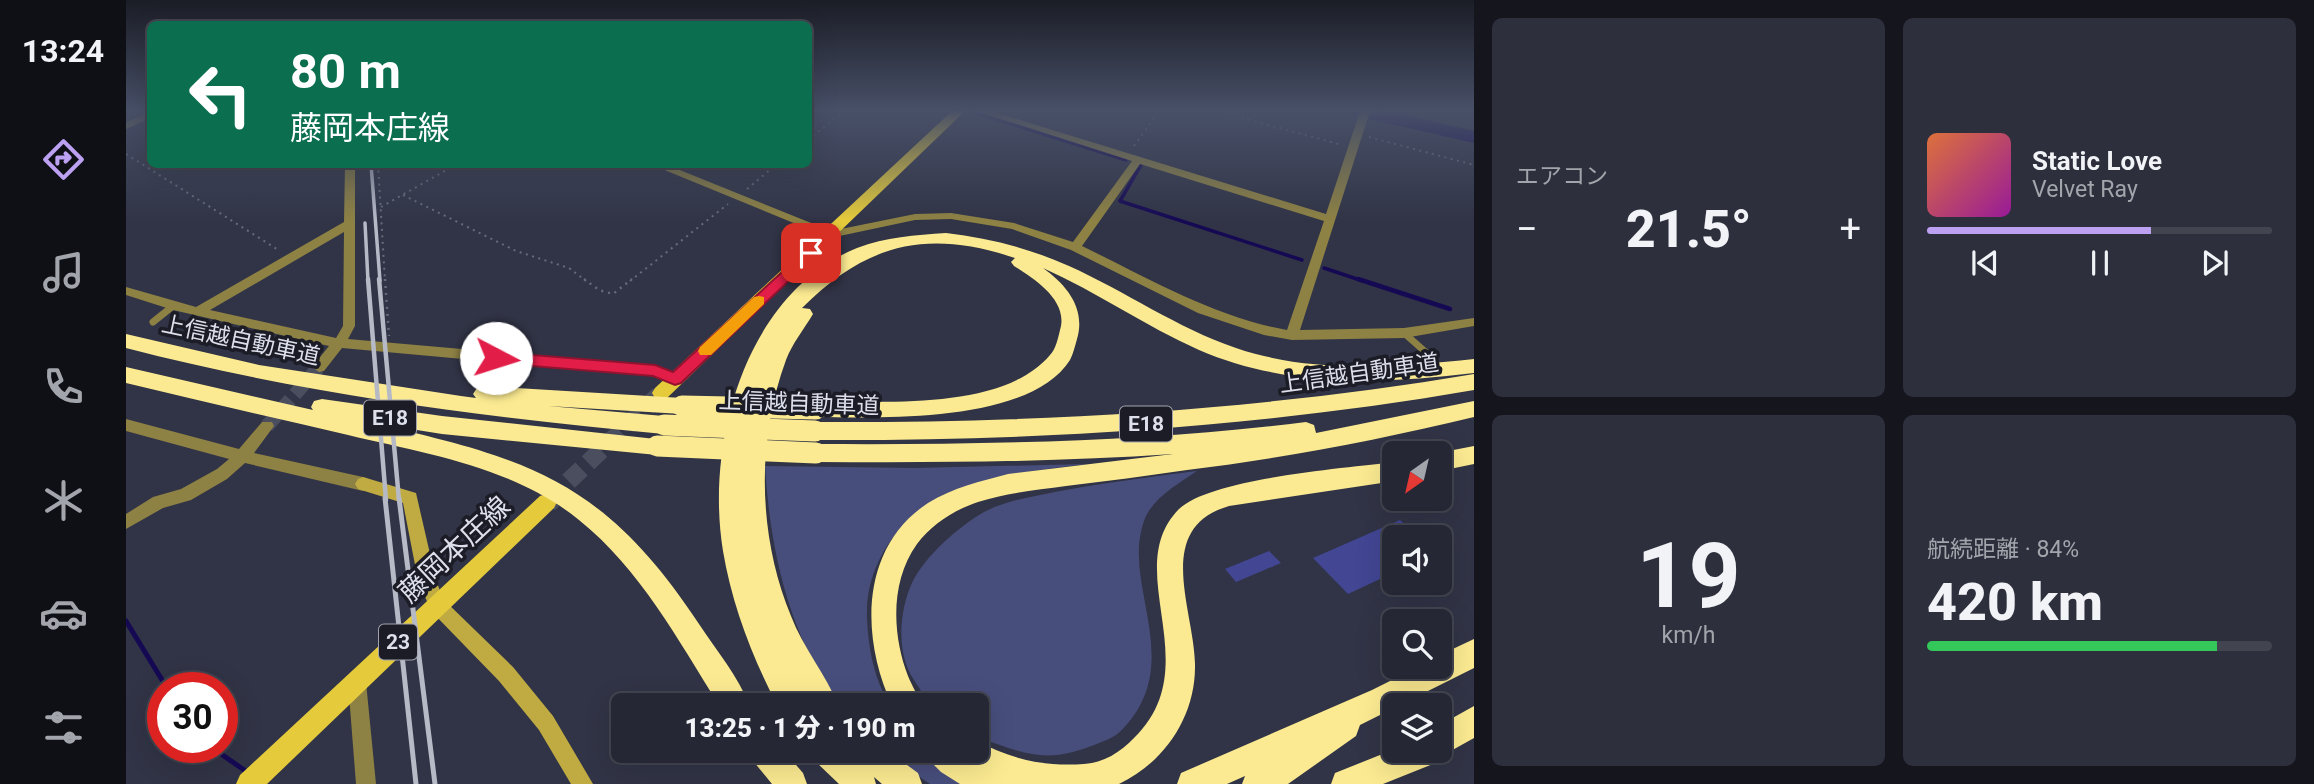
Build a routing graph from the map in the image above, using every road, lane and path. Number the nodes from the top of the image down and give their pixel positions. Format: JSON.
{"nodes":[{"id":1,"x":1352,"y":147,"type":"edge"},
{"id":2,"x":921,"y":148,"type":"edge"},
{"id":3,"x":1096,"y":148,"type":"edge"},
{"id":4,"x":1138,"y":148,"type":"edge"},
{"id":5,"x":1408,"y":148,"type":"edge"},
{"id":6,"x":126,"y":154,"type":"edge"},
{"id":7,"x":1132,"y":159,"type":"junction"},
{"id":8,"x":1474,"y":165,"type":"edge"},
{"id":9,"x":147,"y":167,"type":"edge"},
{"id":10,"x":148,"y":168,"type":"edge"},
{"id":11,"x":350,"y":168,"type":"edge"},
{"id":12,"x":378,"y":168,"type":"edge"},
{"id":13,"x":450,"y":168,"type":"edge"},
{"id":14,"x":664,"y":168,"type":"edge"},
{"id":15,"x":772,"y":168,"type":"edge"},
{"id":16,"x":403,"y":195,"type":"junction"},
{"id":17,"x":735,"y":198,"type":"junction"},
{"id":18,"x":380,"y":208,"type":"junction"},
{"id":19,"x":1329,"y":219,"type":"junction"},
{"id":20,"x":349,"y":224,"type":"junction"},
{"id":21,"x":830,"y":235,"type":"junction"},
{"id":22,"x":1075,"y":247,"type":"junction"},
{"id":23,"x":290,"y":258,"type":"junction"},
{"id":24,"x":126,"y":291,"type":"edge"},
{"id":25,"x":173,"y":306,"type":"junction"},
{"id":26,"x":198,"y":311,"type":"junction"},
{"id":27,"x":153,"y":322,"type":"dead end"},
{"id":28,"x":1474,"y":322,"type":"edge"},
{"id":29,"x":1404,"y":333,"type":"junction"},
{"id":30,"x":1293,"y":335,"type":"junction"},
{"id":31,"x":126,"y":341,"type":"edge"},
{"id":32,"x":339,"y":343,"type":"junction"},
{"id":33,"x":390,"y":349,"type":"junction"},
{"id":34,"x":159,"y":350,"type":"junction"},
{"id":35,"x":1430,"y":356,"type":"dead end"},
{"id":36,"x":126,"y":365,"type":"edge"},
{"id":37,"x":1474,"y":366,"type":"edge"},
{"id":38,"x":319,"y":367,"type":"tunnel mouth"},
{"id":39,"x":126,"y":375,"type":"edge"},
{"id":40,"x":675,"y":379,"type":"junction"},
{"id":41,"x":1474,"y":382,"type":"edge"},
{"id":42,"x":661,"y":393,"type":"tunnel mouth"},
{"id":43,"x":1474,"y":407,"type":"edge"},
{"id":44,"x":760,"y":408,"type":"edge"},
{"id":45,"x":760,"y":408,"type":"edge"},
{"id":46,"x":760,"y":408,"type":"edge"},
{"id":47,"x":760,"y":408,"type":"edge"},
{"id":48,"x":126,"y":425,"type":"edge"},
{"id":49,"x":267,"y":426,"type":"tunnel mouth"},
{"id":50,"x":661,"y":436,"type":"junction"},
{"id":51,"x":815,"y":442,"type":"junction"},
{"id":52,"x":1474,"y":454,"type":"edge"},
{"id":53,"x":242,"y":456,"type":"junction"},
{"id":54,"x":1452,"y":459,"type":"edge"},
{"id":55,"x":1382,"y":473,"type":"edge"},
{"id":56,"x":547,"y":502,"type":"tunnel mouth"},
{"id":57,"x":126,"y":522,"type":"edge"},
{"id":58,"x":437,"y":605,"type":"junction"},
{"id":59,"x":1474,"y":653,"type":"edge"},
{"id":60,"x":892,"y":670,"type":"junction"},
{"id":61,"x":357,"y":682,"type":"junction"},
{"id":62,"x":727,"y":693,"type":"edge"},
{"id":63,"x":785,"y":693,"type":"edge"},
{"id":64,"x":816,"y":693,"type":"edge"},
{"id":65,"x":902,"y":693,"type":"edge"},
{"id":66,"x":908,"y":693,"type":"edge"},
{"id":67,"x":1396,"y":693,"type":"edge"},
{"id":68,"x":1382,"y":700,"type":"joint"},
{"id":69,"x":1474,"y":721,"type":"edge"},
{"id":70,"x":1452,"y":735,"type":"edge"},
{"id":71,"x":775,"y":763,"type":"edge"},
{"id":72,"x":839,"y":763,"type":"edge"},
{"id":73,"x":880,"y":763,"type":"edge"},
{"id":74,"x":955,"y":763,"type":"edge"},
{"id":75,"x":988,"y":763,"type":"edge"},
{"id":76,"x":1398,"y":763,"type":"edge"},
{"id":77,"x":1409,"y":763,"type":"edge"},
{"id":78,"x":249,"y":784,"type":"edge"},
{"id":79,"x":366,"y":784,"type":"edge"},
{"id":80,"x":583,"y":784,"type":"edge"},
{"id":81,"x":792,"y":784,"type":"edge"},
{"id":82,"x":861,"y":784,"type":"edge"},
{"id":83,"x":907,"y":784,"type":"edge"},
{"id":84,"x":988,"y":784,"type":"edge"},
{"id":85,"x":1192,"y":784,"type":"edge"},
{"id":86,"x":1257,"y":784,"type":"edge"},
{"id":87,"x":1346,"y":784,"type":"edge"},
{"id":88,"x":1378,"y":784,"type":"edge"}],
"edges":[{"from":1,"to":19,"type":"street"},
{"from":2,"to":21,"type":"main road"},
{"from":3,"to":7,"type":"street"},
{"from":4,"to":7,"type":"path"},
{"from":5,"to":8,"type":"path"},
{"from":6,"to":9,"type":"path"},
{"from":7,"to":19,"type":"street"},
{"from":7,"to":22,"type":"street"},
{"from":10,"to":23,"type":"path"},
{"from":11,"to":20,"type":"street"},
{"from":12,"to":18,"type":"path"},
{"from":13,"to":16,"type":"path"},
{"from":14,"to":17,"type":"street"},
{"from":15,"to":17,"type":"path"},
{"from":16,"to":17,"type":"path"},
{"from":16,"to":18,"type":"path"},
{"from":17,"to":21,"type":"street"},
{"from":18,"to":33,"type":"path"},
{"from":19,"to":30,"type":"street"},
{"from":20,"to":23,"type":"street"},
{"from":20,"to":32,"type":"street"},
{"from":21,"to":22,"type":"street"},
{"from":21,"to":40,"type":"main road"},
{"from":22,"to":30,"type":"street"},
{"from":23,"to":26,"type":"street"},
{"from":24,"to":25,"type":"street"},
{"from":25,"to":26,"type":"street"},
{"from":25,"to":27,"type":"lane"},
{"from":26,"to":32,"type":"street"},
{"from":28,"to":29,"type":"street"},
{"from":29,"to":30,"type":"street"},
{"from":29,"to":35,"type":"lane"},
{"from":31,"to":34,"type":"highway","name":"上信越自動車道","number":"E18"},
{"from":32,"to":33,"type":"street"},
{"from":32,"to":38,"type":"street"},
{"from":33,"to":40,"type":"street"},
{"from":34,"to":44,"type":"highway","bridge":true},
{"from":34,"to":50,"type":"highway","name":"上信越自動車道","number":"E18"},
{"from":36,"to":50,"type":"highway","name":"上信越自動車道","number":"E18"},
{"from":37,"to":63,"type":"highway"},
{"from":39,"to":62,"type":"highway"},
{"from":40,"to":42,"type":"main road"},
{"from":41,"to":51,"type":"highway","name":"上信越自動車道","number":"E18"},
{"from":43,"to":51,"type":"highway","name":"上信越自動車道","number":"E18"},
{"from":43,"to":60,"type":"highway"},
{"from":45,"to":46,"type":"highway","bridge":true},
{"from":47,"to":64,"type":"highway","bridge":true},
{"from":48,"to":53,"type":"street"},
{"from":49,"to":53,"type":"street"},
{"from":50,"to":51,"type":"highway","name":"上信越自動車道","number":"E18","bridge":true},
{"from":52,"to":54,"type":"highway"},
{"from":53,"to":57,"type":"street"},
{"from":53,"to":58,"type":"street"},
{"from":55,"to":75,"type":"highway"},
{"from":56,"to":58,"type":"main road","name":"藤岡本庄線","number":"23"},
{"from":58,"to":61,"type":"main road","name":"藤岡本庄線","number":"23"},
{"from":58,"to":80,"type":"street"},
{"from":59,"to":67,"type":"highway"},
{"from":60,"to":65,"type":"highway"},
{"from":60,"to":66,"type":"highway"},
{"from":61,"to":78,"type":"main road","name":"藤岡本庄線","number":"23"},
{"from":61,"to":79,"type":"street"},
{"from":68,"to":85,"type":"highway"},
{"from":68,"to":86,"type":"highway"},
{"from":69,"to":70,"type":"highway"},
{"from":71,"to":81,"type":"highway"},
{"from":72,"to":82,"type":"highway"},
{"from":73,"to":83,"type":"highway"},
{"from":74,"to":84,"type":"highway"},
{"from":76,"to":87,"type":"highway"},
{"from":77,"to":88,"type":"highway"}]}
